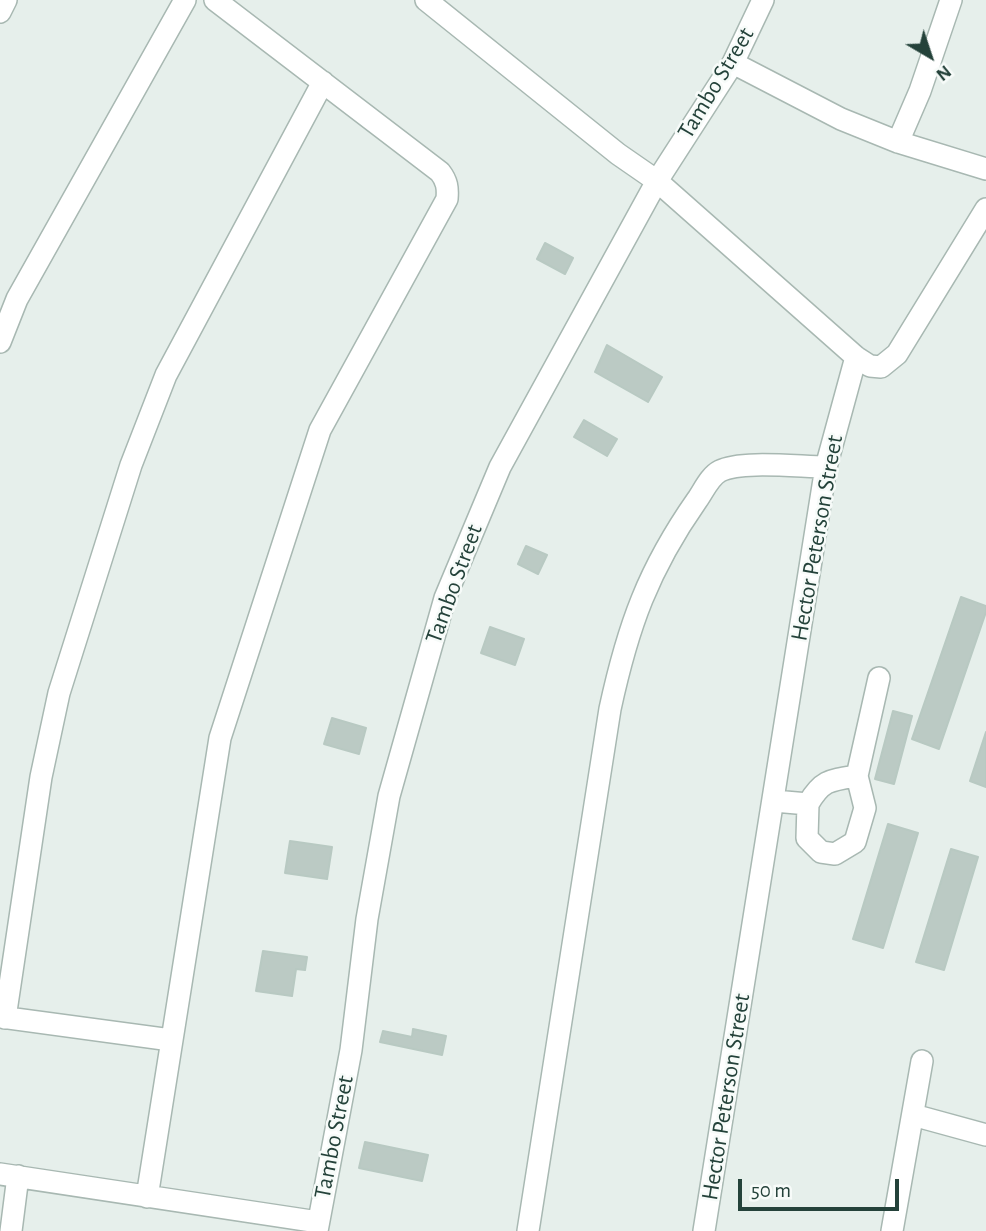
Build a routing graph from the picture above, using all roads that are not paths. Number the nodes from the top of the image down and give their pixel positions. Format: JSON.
{"nodes":[{"id":1,"x":6,"y":0,"type":"edge"},
{"id":2,"x":185,"y":0,"type":"edge"},
{"id":3,"x":215,"y":0,"type":"edge"},
{"id":4,"x":426,"y":0,"type":"edge"},
{"id":5,"x":763,"y":0,"type":"edge"},
{"id":6,"x":951,"y":0,"type":"edge"},
{"id":7,"x":0,"y":12,"type":"edge"},
{"id":8,"x":733,"y":63,"type":"junction"},
{"id":9,"x":323,"y":82,"type":"junction"},
{"id":10,"x":898,"y":142,"type":"junction"},
{"id":11,"x":986,"y":169,"type":"edge"},
{"id":12,"x":657,"y":181,"type":"junction"},
{"id":13,"x":986,"y":209,"type":"edge"},
{"id":14,"x":0,"y":342,"type":"edge"},
{"id":15,"x":856,"y":357,"type":"junction"},
{"id":16,"x":826,"y":467,"type":"junction"},
{"id":17,"x":879,"y":678,"type":"dead end"},
{"id":18,"x":857,"y":776,"type":"junction"},
{"id":19,"x":774,"y":801,"type":"junction"},
{"id":20,"x":808,"y":804,"type":"junction"},
{"id":21,"x":3,"y":1017,"type":"edge"},
{"id":22,"x":171,"y":1040,"type":"junction"},
{"id":23,"x":922,"y":1061,"type":"dead end"},
{"id":24,"x":913,"y":1115,"type":"junction"},
{"id":25,"x":986,"y":1135,"type":"edge"},
{"id":26,"x":9,"y":1175,"type":"edge"},
{"id":27,"x":146,"y":1197,"type":"junction"},
{"id":28,"x":318,"y":1226,"type":"edge"},
{"id":29,"x":11,"y":1231,"type":"edge"},
{"id":30,"x":528,"y":1231,"type":"edge"},
{"id":31,"x":704,"y":1231,"type":"edge"},
{"id":32,"x":892,"y":1231,"type":"edge"}],
"edges":[{"from":1,"to":7,"type":"street"},
{"from":2,"to":14,"type":"street"},
{"from":3,"to":9,"type":"street"},
{"from":4,"to":12,"type":"street"},
{"from":5,"to":8,"type":"street","name":"Tambo Street"},
{"from":6,"to":10,"type":"street"},
{"from":8,"to":10,"type":"street"},
{"from":8,"to":12,"type":"street","name":"Tambo Street"},
{"from":9,"to":21,"type":"street"},
{"from":9,"to":22,"type":"street"},
{"from":10,"to":11,"type":"street"},
{"from":12,"to":15,"type":"street"},
{"from":12,"to":28,"type":"street","name":"Tambo Street"},
{"from":13,"to":15,"type":"street"},
{"from":15,"to":16,"type":"street","name":"Hector Peterson Street"},
{"from":16,"to":19,"type":"street","name":"Hector Peterson Street"},
{"from":16,"to":30,"type":"street"},
{"from":17,"to":18,"type":"street"},
{"from":18,"to":20,"type":"street"},
{"from":18,"to":20,"type":"street"},
{"from":19,"to":20,"type":"street"},
{"from":19,"to":31,"type":"street","name":"Hector Peterson Street"},
{"from":21,"to":22,"type":"street"},
{"from":22,"to":27,"type":"street"},
{"from":23,"to":24,"type":"street"},
{"from":24,"to":25,"type":"street"},
{"from":24,"to":32,"type":"street"},
{"from":26,"to":27,"type":"street"},
{"from":26,"to":29,"type":"street"},
{"from":27,"to":28,"type":"street"}]}
